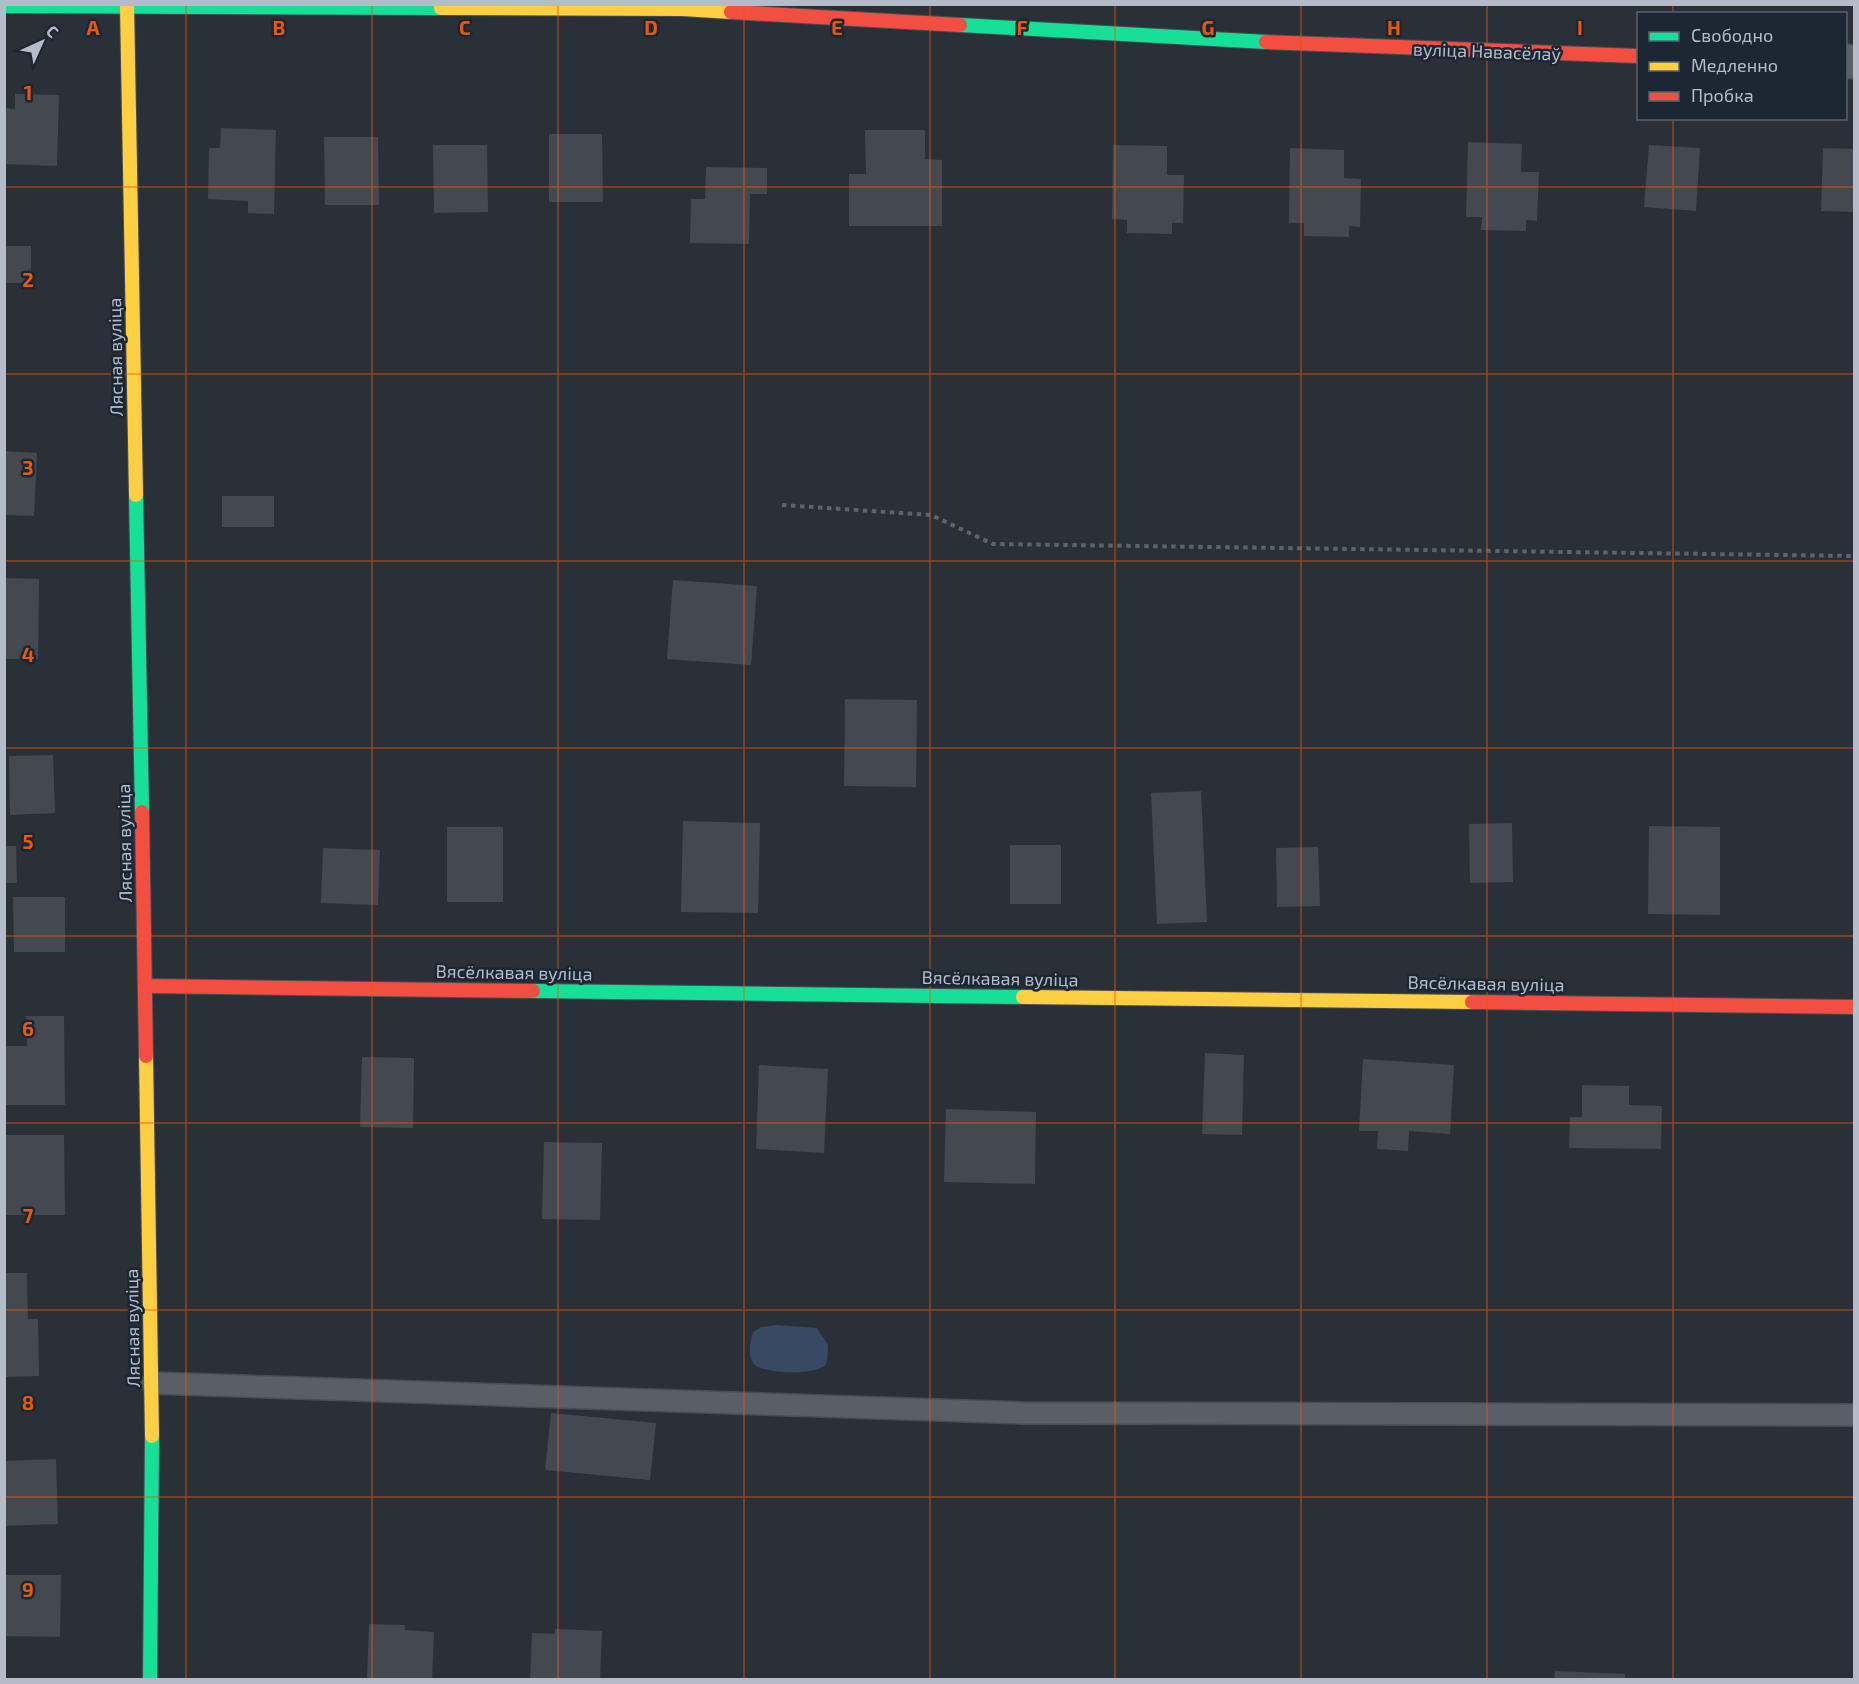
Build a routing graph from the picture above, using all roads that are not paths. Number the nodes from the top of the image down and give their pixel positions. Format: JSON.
{"nodes":[{"id":1,"x":127,"y":5,"type":"edge"},
{"id":2,"x":4,"y":6,"type":"edge"},
{"id":3,"x":1637,"y":56,"type":"edge"},
{"id":4,"x":146,"y":986,"type":"junction"},
{"id":5,"x":1854,"y":1007,"type":"edge"},
{"id":6,"x":152,"y":1383,"type":"junction"},
{"id":7,"x":1854,"y":1415,"type":"edge"},
{"id":8,"x":150,"y":1680,"type":"edge"}],
"edges":[{"from":1,"to":2,"type":"street","name":"вуліца Навасёлаў"},
{"from":1,"to":3,"type":"street","name":"вуліца Навасёлаў"},
{"from":1,"to":4,"type":"street","name":"Лясная вуліца"},
{"from":4,"to":5,"type":"street","name":"Вясёлкавая вуліца"},
{"from":4,"to":6,"type":"street","name":"Лясная вуліца"},
{"from":6,"to":7,"type":"lane"},
{"from":6,"to":8,"type":"street","name":"Лясная вуліца"}]}
